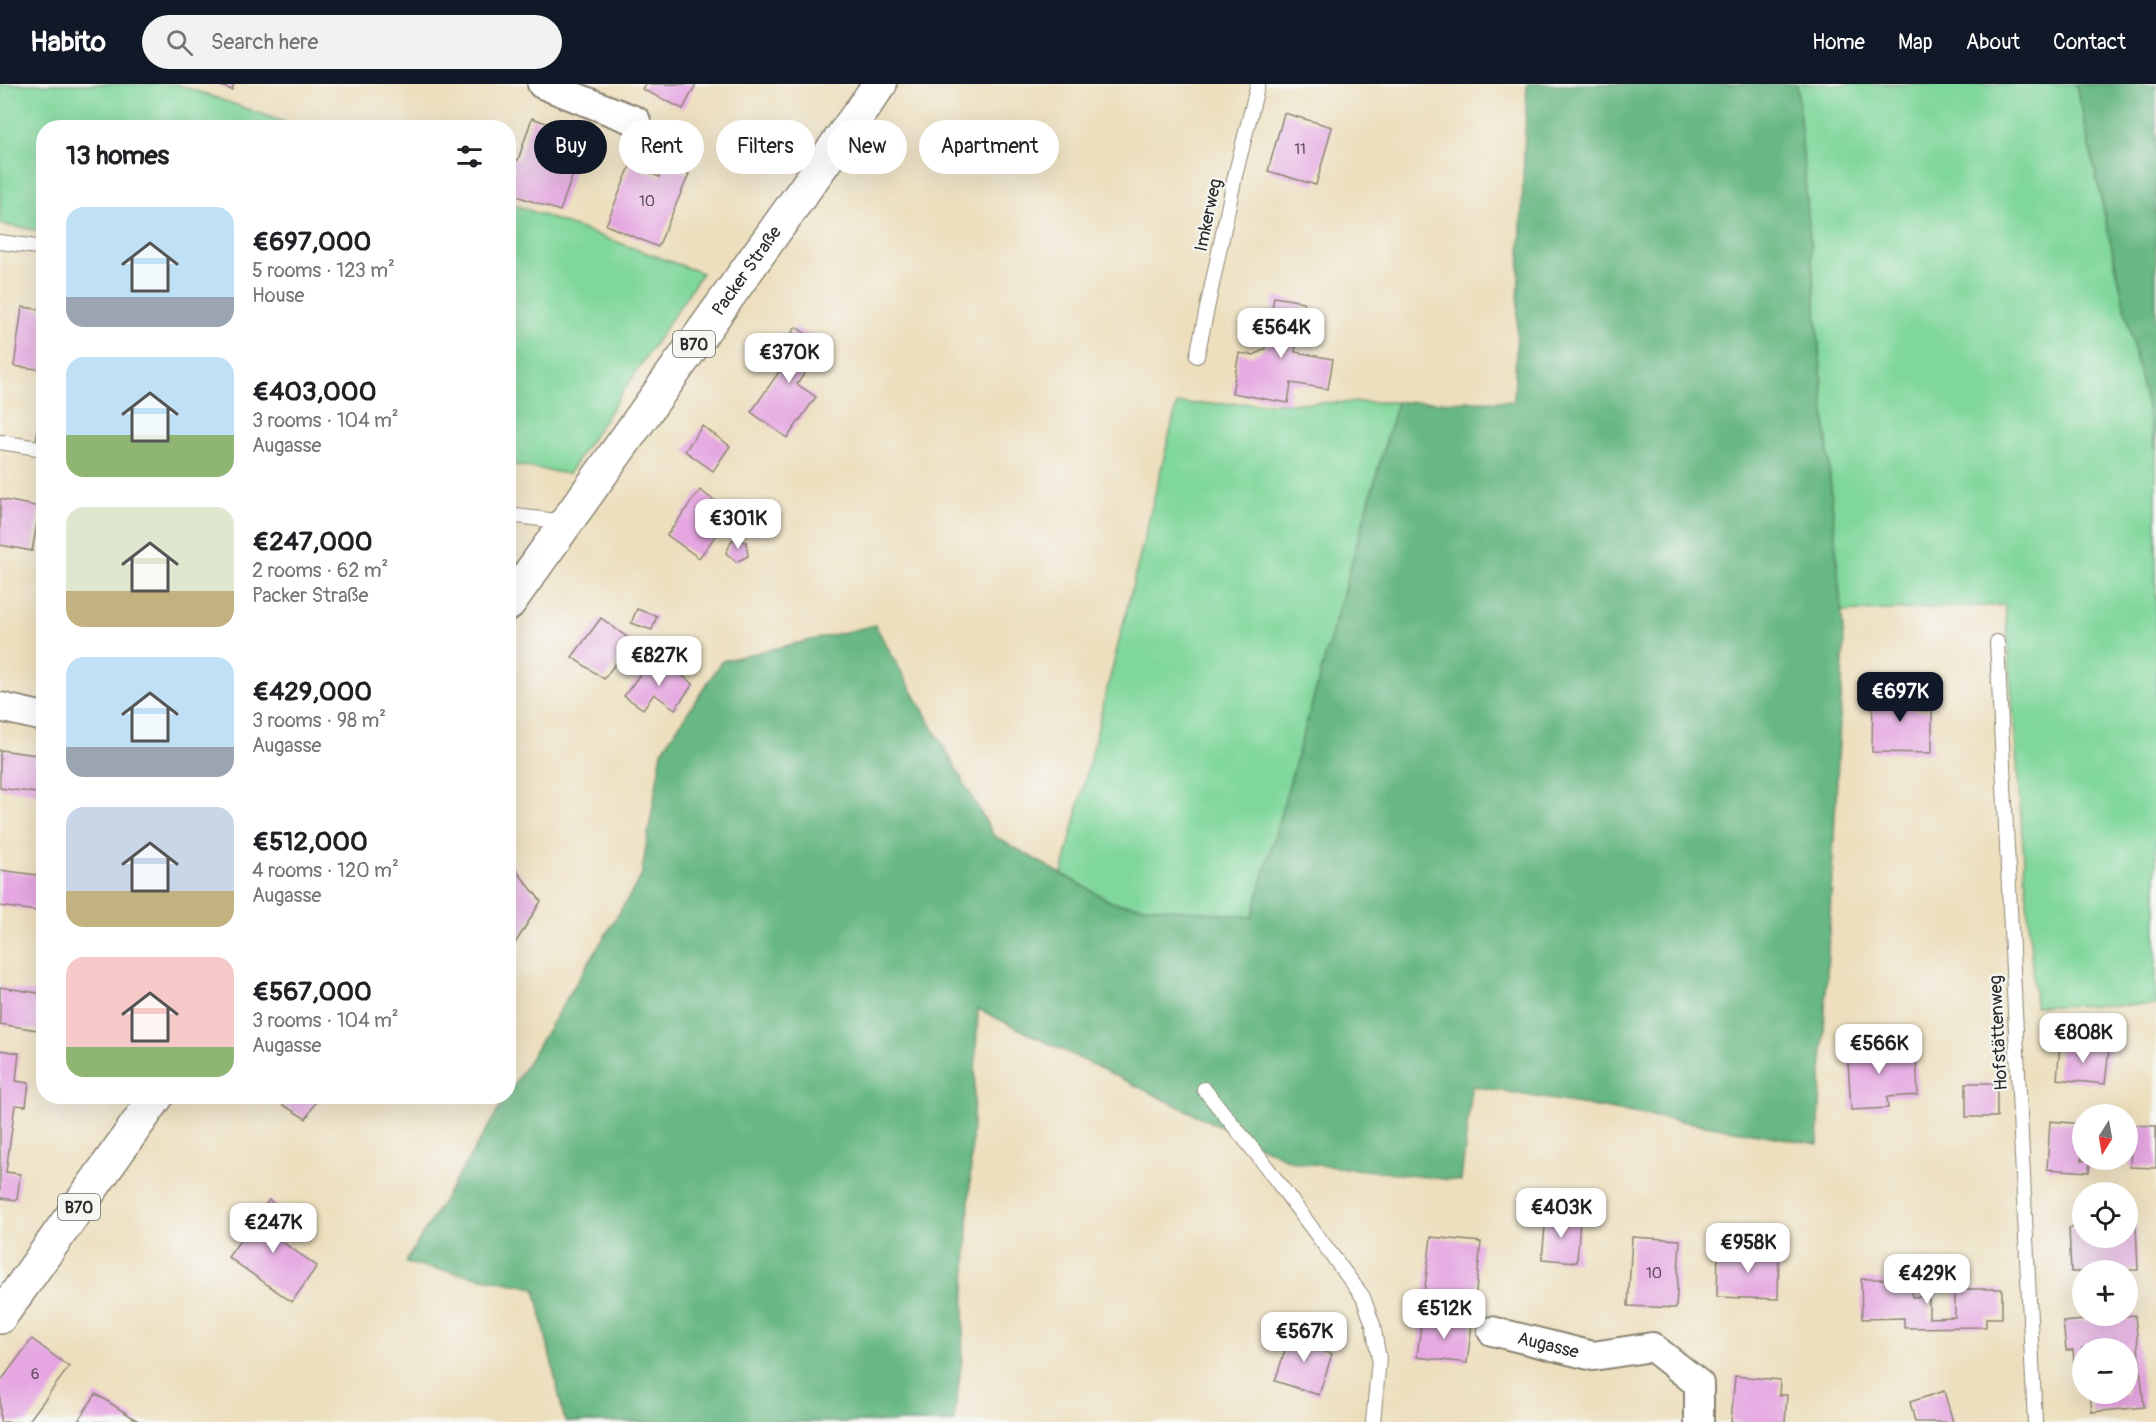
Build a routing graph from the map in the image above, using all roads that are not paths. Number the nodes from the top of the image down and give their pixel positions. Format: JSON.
{"nodes":[{"id":1,"x":542,"y":84,"type":"edge"},
{"id":2,"x":880,"y":84,"type":"edge"},
{"id":3,"x":1258,"y":84,"type":"edge"},
{"id":4,"x":633,"y":120,"type":"edge"},
{"id":5,"x":0,"y":242,"type":"edge"},
{"id":6,"x":36,"y":247,"type":"edge"},
{"id":7,"x":1197,"y":356,"type":"dead end"},
{"id":8,"x":0,"y":442,"type":"edge"},
{"id":9,"x":36,"y":448,"type":"edge"},
{"id":10,"x":516,"y":516,"type":"edge"},
{"id":11,"x":567,"y":522,"type":"junction"},
{"id":12,"x":516,"y":593,"type":"edge"},
{"id":13,"x":1997,"y":642,"type":"dead end"},
{"id":14,"x":0,"y":707,"type":"edge"},
{"id":15,"x":36,"y":715,"type":"edge"},
{"id":16,"x":1204,"y":1089,"type":"dead end"},
{"id":17,"x":151,"y":1104,"type":"edge"},
{"id":18,"x":0,"y":1317,"type":"edge"},
{"id":19,"x":1492,"y":1331,"type":"dead end"},
{"id":20,"x":1373,"y":1422,"type":"edge"},
{"id":21,"x":1700,"y":1422,"type":"edge"},
{"id":22,"x":2035,"y":1422,"type":"edge"}],
"edges":[{"from":1,"to":4,"type":"street"},
{"from":2,"to":11,"type":"main road","name":"Packer Straße","number":"B70"},
{"from":3,"to":7,"type":"lane","name":"Imkerweg"},
{"from":5,"to":6,"type":"lane"},
{"from":8,"to":9,"type":"lane"},
{"from":10,"to":11,"type":"lane"},
{"from":11,"to":12,"type":"main road","name":"Packer Straße","number":"B70"},
{"from":13,"to":22,"type":"lane","name":"Hofstättenweg"},
{"from":14,"to":15,"type":"street"},
{"from":16,"to":20,"type":"lane"},
{"from":17,"to":18,"type":"main road","number":"B70"},
{"from":19,"to":21,"type":"street","name":"Augasse"}]}
